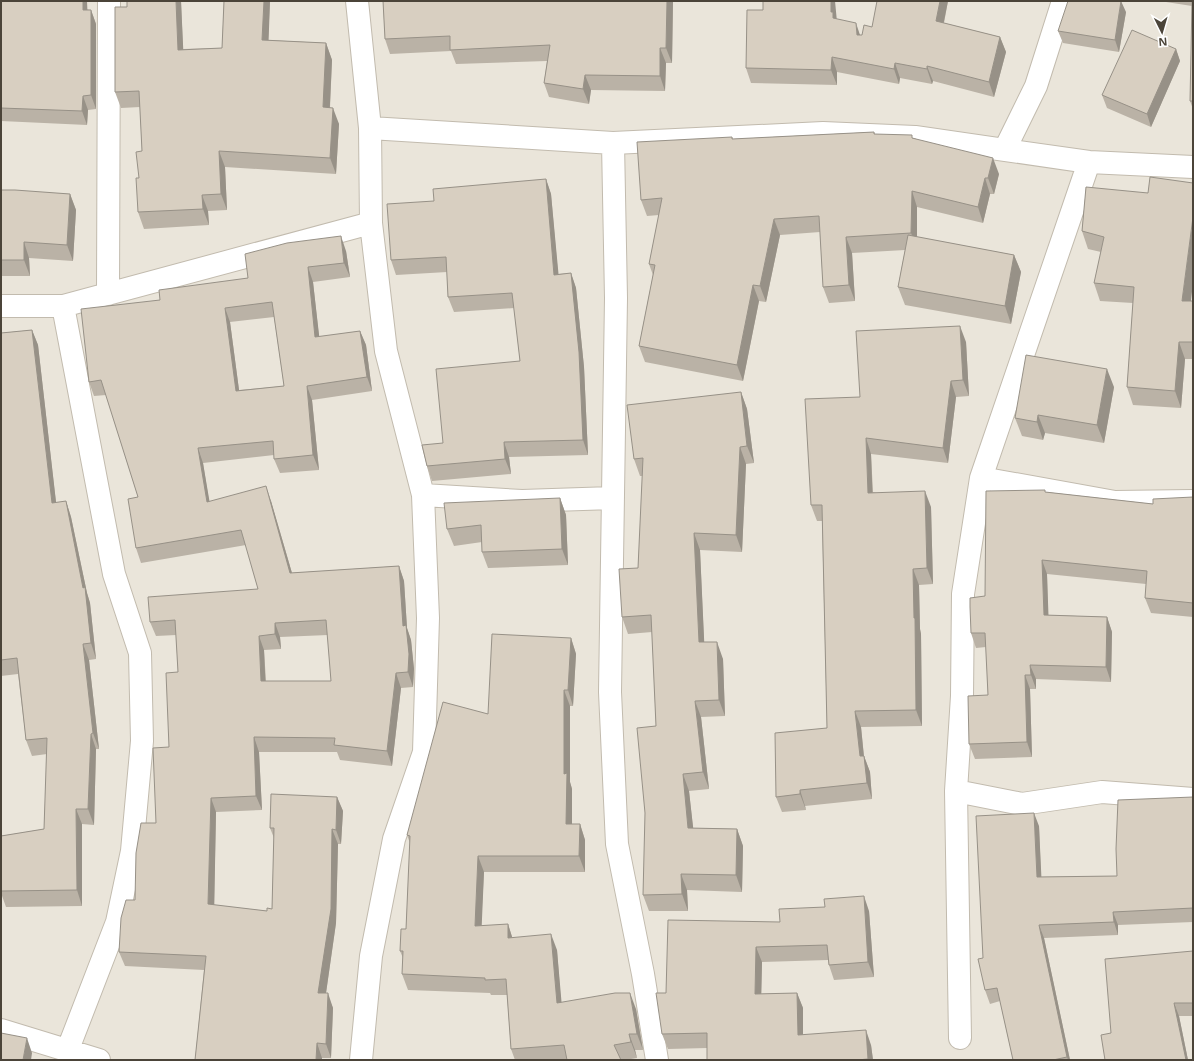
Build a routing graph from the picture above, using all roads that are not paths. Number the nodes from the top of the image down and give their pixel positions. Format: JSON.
{"nodes":[{"id":1,"x":110,"y":1,"type":"edge"},
{"id":2,"x":357,"y":1,"type":"edge"},
{"id":3,"x":1063,"y":1,"type":"edge"},
{"id":4,"x":370,"y":128,"type":"junction"},
{"id":5,"x":613,"y":143,"type":"junction"},
{"id":6,"x":1005,"y":149,"type":"junction"},
{"id":7,"x":1089,"y":162,"type":"junction"},
{"id":8,"x":1193,"y":167,"type":"edge"},
{"id":9,"x":371,"y":223,"type":"junction"},
{"id":10,"x":108,"y":294,"type":"junction"},
{"id":11,"x":1,"y":306,"type":"edge"},
{"id":12,"x":63,"y":306,"type":"junction"},
{"id":13,"x":981,"y":478,"type":"junction"},
{"id":14,"x":423,"y":495,"type":"junction"},
{"id":15,"x":614,"y":498,"type":"junction"},
{"id":16,"x":1193,"y":501,"type":"edge"},
{"id":17,"x":956,"y":791,"type":"junction"},
{"id":18,"x":1193,"y":800,"type":"edge"},
{"id":19,"x":1,"y":1030,"type":"edge"},
{"id":20,"x":960,"y":1038,"type":"dead end"},
{"id":21,"x":68,"y":1049,"type":"junction"},
{"id":22,"x":99,"y":1060,"type":"edge"},
{"id":23,"x":361,"y":1060,"type":"edge"},
{"id":24,"x":657,"y":1060,"type":"edge"}],
"edges":[{"from":1,"to":10,"type":"street"},
{"from":2,"to":4,"type":"street"},
{"from":3,"to":6,"type":"street"},
{"from":4,"to":5,"type":"street"},
{"from":4,"to":9,"type":"street"},
{"from":5,"to":6,"type":"street"},
{"from":5,"to":15,"type":"street"},
{"from":6,"to":7,"type":"street"},
{"from":7,"to":8,"type":"street"},
{"from":7,"to":13,"type":"street"},
{"from":9,"to":10,"type":"street"},
{"from":9,"to":14,"type":"street"},
{"from":10,"to":12,"type":"street"},
{"from":11,"to":12,"type":"street"},
{"from":12,"to":21,"type":"street"},
{"from":13,"to":16,"type":"street"},
{"from":13,"to":17,"type":"street"},
{"from":14,"to":15,"type":"street"},
{"from":14,"to":23,"type":"street"},
{"from":15,"to":24,"type":"street"},
{"from":17,"to":18,"type":"street"},
{"from":17,"to":20,"type":"street"},
{"from":19,"to":21,"type":"street"},
{"from":21,"to":22,"type":"street"}]}
